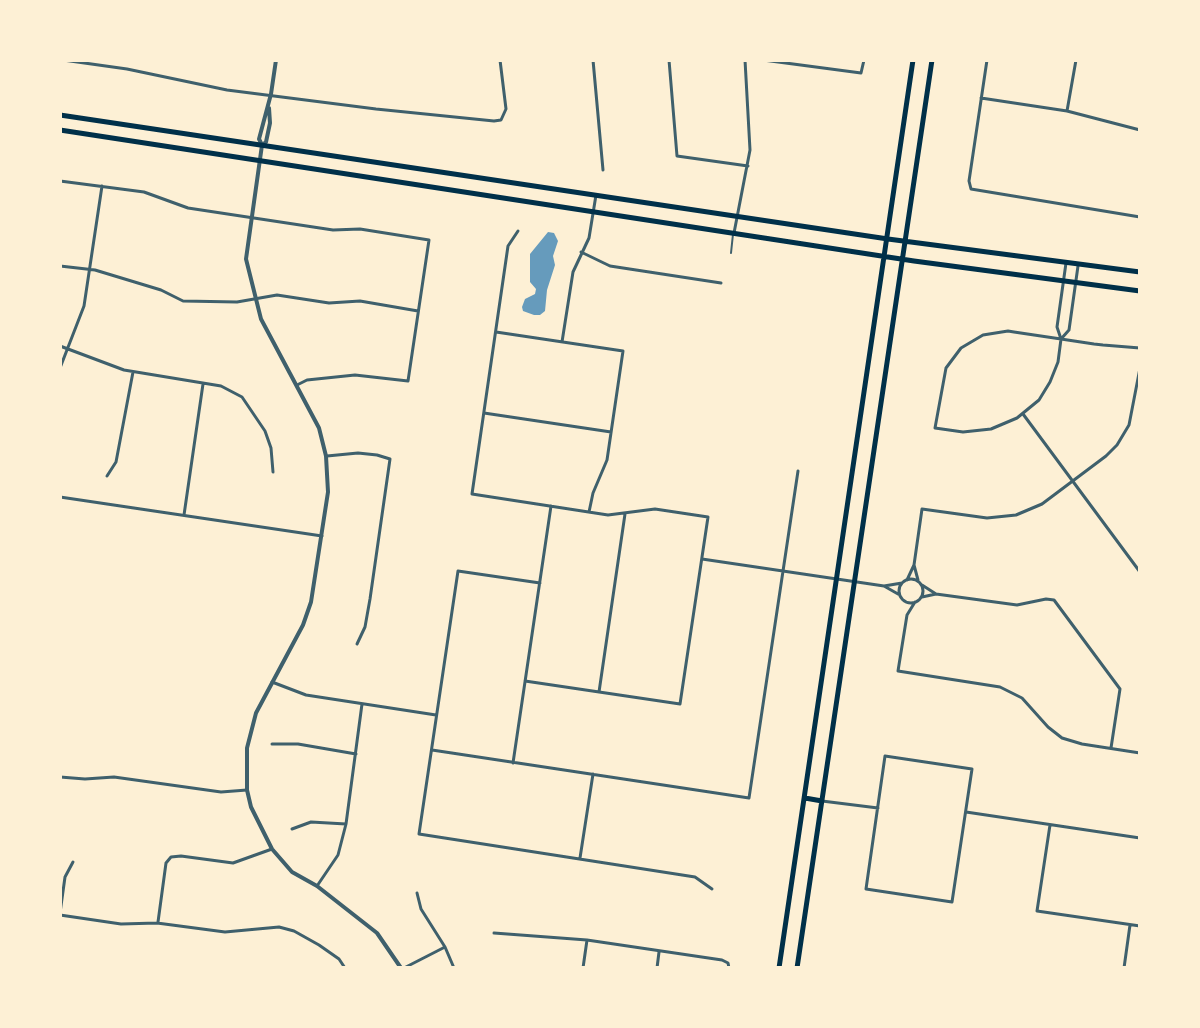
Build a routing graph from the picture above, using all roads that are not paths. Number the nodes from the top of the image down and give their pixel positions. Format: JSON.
{"nodes":[{"id":1,"x":63,"y":60,"type":"edge"},
{"id":2,"x":276,"y":60,"type":"edge"},
{"id":3,"x":500,"y":60,"type":"edge"},
{"id":4,"x":593,"y":60,"type":"edge"},
{"id":5,"x":669,"y":60,"type":"edge"},
{"id":6,"x":745,"y":60,"type":"edge"},
{"id":7,"x":763,"y":60,"type":"edge"},
{"id":8,"x":864,"y":60,"type":"edge"},
{"id":9,"x":913,"y":60,"type":"edge"},
{"id":10,"x":932,"y":60,"type":"edge"},
{"id":11,"x":987,"y":60,"type":"edge"},
{"id":12,"x":1076,"y":60,"type":"edge"},
{"id":13,"x":271,"y":94,"type":"junction"},
{"id":14,"x":981,"y":98,"type":"junction"},
{"id":15,"x":1067,"y":111,"type":"junction"},
{"id":16,"x":60,"y":115,"type":"edge"},
{"id":17,"x":60,"y":130,"type":"edge"},
{"id":18,"x":1140,"y":130,"type":"edge"},
{"id":19,"x":262,"y":145,"type":"junction"},
{"id":20,"x":260,"y":160,"type":"junction"},
{"id":21,"x":748,"y":166,"type":"junction"},
{"id":22,"x":603,"y":170,"type":"dead end"},
{"id":23,"x":60,"y":181,"type":"edge"},
{"id":24,"x":102,"y":186,"type":"junction"},
{"id":25,"x":596,"y":195,"type":"junction"},
{"id":26,"x":594,"y":212,"type":"junction"},
{"id":27,"x":736,"y":216,"type":"junction"},
{"id":28,"x":250,"y":217,"type":"junction"},
{"id":29,"x":1140,"y":217,"type":"edge"},
{"id":30,"x":518,"y":231,"type":"dead end"},
{"id":31,"x":734,"y":233,"type":"junction"},
{"id":32,"x":888,"y":239,"type":"junction"},
{"id":33,"x":906,"y":239,"type":"junction"},
{"id":34,"x":581,"y":252,"type":"junction"},
{"id":35,"x":731,"y":253,"type":"dead end"},
{"id":36,"x":886,"y":256,"type":"junction"},
{"id":37,"x":903,"y":259,"type":"junction"},
{"id":38,"x":1066,"y":263,"type":"junction"},
{"id":39,"x":1079,"y":264,"type":"junction"},
{"id":40,"x":60,"y":266,"type":"edge"},
{"id":41,"x":91,"y":270,"type":"junction"},
{"id":42,"x":1140,"y":272,"type":"edge"},
{"id":43,"x":1063,"y":282,"type":"junction"},
{"id":44,"x":721,"y":283,"type":"dead end"},
{"id":45,"x":1076,"y":284,"type":"junction"},
{"id":46,"x":1140,"y":291,"type":"edge"},
{"id":47,"x":254,"y":298,"type":"junction"},
{"id":48,"x":418,"y":311,"type":"junction"},
{"id":49,"x":496,"y":332,"type":"junction"},
{"id":50,"x":1061,"y":339,"type":"junction"},
{"id":51,"x":562,"y":342,"type":"junction"},
{"id":52,"x":60,"y":346,"type":"edge"},
{"id":53,"x":1140,"y":348,"type":"edge"},
{"id":54,"x":69,"y":349,"type":"junction"},
{"id":55,"x":60,"y":368,"type":"edge"},
{"id":56,"x":1140,"y":368,"type":"edge"},
{"id":57,"x":133,"y":371,"type":"junction"},
{"id":58,"x":203,"y":382,"type":"junction"},
{"id":59,"x":297,"y":385,"type":"junction"},
{"id":60,"x":484,"y":413,"type":"junction"},
{"id":61,"x":1023,"y":414,"type":"junction"},
{"id":62,"x":611,"y":432,"type":"junction"},
{"id":63,"x":326,"y":456,"type":"junction"},
{"id":64,"x":798,"y":471,"type":"dead end"},
{"id":65,"x":273,"y":472,"type":"dead end"},
{"id":66,"x":107,"y":476,"type":"dead end"},
{"id":67,"x":1073,"y":481,"type":"junction"},
{"id":68,"x":60,"y":497,"type":"edge"},
{"id":69,"x":551,"y":506,"type":"junction"},
{"id":70,"x":589,"y":512,"type":"junction"},
{"id":71,"x":625,"y":514,"type":"junction"},
{"id":72,"x":184,"y":515,"type":"junction"},
{"id":73,"x":322,"y":536,"type":"junction"},
{"id":74,"x":702,"y":559,"type":"junction"},
{"id":75,"x":914,"y":565,"type":"junction"},
{"id":76,"x":783,"y":571,"type":"junction"},
{"id":77,"x":1140,"y":572,"type":"edge"},
{"id":78,"x":837,"y":579,"type":"junction"},
{"id":79,"x":907,"y":580,"type":"junction"},
{"id":80,"x":853,"y":582,"type":"junction"},
{"id":81,"x":540,"y":583,"type":"junction"},
{"id":82,"x":902,"y":583,"type":"junction"},
{"id":83,"x":920,"y":583,"type":"junction"},
{"id":84,"x":884,"y":586,"type":"junction"},
{"id":85,"x":936,"y":594,"type":"junction"},
{"id":86,"x":900,"y":595,"type":"junction"},
{"id":87,"x":922,"y":597,"type":"junction"},
{"id":88,"x":904,"y":600,"type":"junction"},
{"id":89,"x":915,"y":602,"type":"junction"},
{"id":90,"x":907,"y":615,"type":"junction"},
{"id":91,"x":357,"y":644,"type":"dead end"},
{"id":92,"x":525,"y":681,"type":"junction"},
{"id":93,"x":272,"y":682,"type":"junction"},
{"id":94,"x":599,"y":692,"type":"junction"},
{"id":95,"x":362,"y":704,"type":"junction"},
{"id":96,"x":437,"y":715,"type":"junction"},
{"id":97,"x":272,"y":744,"type":"dead end"},
{"id":98,"x":1111,"y":748,"type":"junction"},
{"id":99,"x":432,"y":750,"type":"junction"},
{"id":100,"x":1140,"y":753,"type":"edge"},
{"id":101,"x":356,"y":754,"type":"junction"},
{"id":102,"x":513,"y":763,"type":"junction"},
{"id":103,"x":593,"y":774,"type":"junction"},
{"id":104,"x":60,"y":777,"type":"edge"},
{"id":105,"x":247,"y":790,"type":"junction"},
{"id":106,"x":805,"y":798,"type":"junction"},
{"id":107,"x":822,"y":801,"type":"junction"},
{"id":108,"x":878,"y":808,"type":"junction"},
{"id":109,"x":965,"y":812,"type":"junction"},
{"id":110,"x":346,"y":824,"type":"junction"},
{"id":111,"x":1050,"y":825,"type":"junction"},
{"id":112,"x":292,"y":829,"type":"dead end"},
{"id":113,"x":1140,"y":838,"type":"edge"},
{"id":114,"x":272,"y":849,"type":"junction"},
{"id":115,"x":580,"y":859,"type":"junction"},
{"id":116,"x":73,"y":862,"type":"dead end"},
{"id":117,"x":317,"y":886,"type":"junction"},
{"id":118,"x":712,"y":889,"type":"dead end"},
{"id":119,"x":417,"y":893,"type":"dead end"},
{"id":120,"x":60,"y":916,"type":"edge"},
{"id":121,"x":157,"y":923,"type":"junction"},
{"id":122,"x":1130,"y":925,"type":"junction"},
{"id":123,"x":1140,"y":926,"type":"edge"},
{"id":124,"x":494,"y":933,"type":"dead end"},
{"id":125,"x":587,"y":940,"type":"junction"},
{"id":126,"x":445,"y":947,"type":"junction"},
{"id":127,"x":659,"y":952,"type":"junction"},
{"id":128,"x":728,"y":966,"type":"edge"},
{"id":129,"x":345,"y":968,"type":"edge"},
{"id":130,"x":402,"y":968,"type":"edge"},
{"id":131,"x":454,"y":968,"type":"edge"},
{"id":132,"x":583,"y":968,"type":"edge"},
{"id":133,"x":657,"y":968,"type":"edge"},
{"id":134,"x":779,"y":968,"type":"edge"},
{"id":135,"x":797,"y":968,"type":"edge"},
{"id":136,"x":1124,"y":968,"type":"edge"}],
"edges":[{"from":1,"to":13,"type":"street"},
{"from":2,"to":13,"type":"street"},
{"from":3,"to":13,"type":"street"},
{"from":4,"to":22,"type":"street"},
{"from":5,"to":21,"type":"street"},
{"from":6,"to":21,"type":"street"},
{"from":7,"to":8,"type":"street"},
{"from":9,"to":32,"type":"main road"},
{"from":10,"to":33,"type":"main road"},
{"from":11,"to":14,"type":"street"},
{"from":12,"to":15,"type":"street"},
{"from":13,"to":19,"type":"street"},
{"from":14,"to":15,"type":"street"},
{"from":14,"to":29,"type":"street"},
{"from":15,"to":18,"type":"street"},
{"from":16,"to":19,"type":"main road"},
{"from":17,"to":20,"type":"main road"},
{"from":19,"to":20,"type":"street"},
{"from":19,"to":25,"type":"main road"},
{"from":20,"to":26,"type":"main road"},
{"from":20,"to":28,"type":"street"},
{"from":21,"to":27,"type":"street"},
{"from":23,"to":24,"type":"street"},
{"from":24,"to":28,"type":"street"},
{"from":24,"to":41,"type":"street"},
{"from":25,"to":26,"type":"street"},
{"from":25,"to":27,"type":"main road"},
{"from":26,"to":31,"type":"main road"},
{"from":26,"to":34,"type":"street"},
{"from":27,"to":31,"type":"street"},
{"from":27,"to":32,"type":"main road"},
{"from":28,"to":47,"type":"street"},
{"from":28,"to":48,"type":"street"},
{"from":30,"to":49,"type":"street"},
{"from":31,"to":35,"type":"lane"},
{"from":31,"to":36,"type":"main road"},
{"from":32,"to":33,"type":"main road"},
{"from":32,"to":36,"type":"main road"},
{"from":33,"to":37,"type":"main road"},
{"from":33,"to":38,"type":"main road"},
{"from":34,"to":44,"type":"street"},
{"from":34,"to":51,"type":"street"},
{"from":36,"to":37,"type":"main road"},
{"from":36,"to":78,"type":"main road"},
{"from":37,"to":43,"type":"main road"},
{"from":37,"to":80,"type":"main road"},
{"from":38,"to":39,"type":"main road"},
{"from":38,"to":43,"type":"street"},
{"from":39,"to":42,"type":"main road"},
{"from":39,"to":45,"type":"street"},
{"from":40,"to":41,"type":"street"},
{"from":41,"to":47,"type":"street"},
{"from":41,"to":54,"type":"street"},
{"from":43,"to":45,"type":"main road"},
{"from":43,"to":50,"type":"street"},
{"from":45,"to":46,"type":"main road"},
{"from":45,"to":50,"type":"street"},
{"from":47,"to":48,"type":"street"},
{"from":47,"to":59,"type":"street"},
{"from":48,"to":59,"type":"street"},
{"from":49,"to":51,"type":"street"},
{"from":49,"to":60,"type":"street"},
{"from":50,"to":53,"type":"street"},
{"from":50,"to":61,"type":"street"},
{"from":50,"to":61,"type":"street"},
{"from":51,"to":62,"type":"street"},
{"from":52,"to":54,"type":"street"},
{"from":54,"to":55,"type":"street"},
{"from":54,"to":57,"type":"street"},
{"from":56,"to":67,"type":"street"},
{"from":57,"to":58,"type":"street"},
{"from":57,"to":66,"type":"street"},
{"from":58,"to":65,"type":"street"},
{"from":58,"to":72,"type":"street"},
{"from":59,"to":63,"type":"street"},
{"from":60,"to":62,"type":"street"},
{"from":60,"to":69,"type":"street"},
{"from":61,"to":67,"type":"street"},
{"from":62,"to":70,"type":"street"},
{"from":63,"to":73,"type":"street"},
{"from":63,"to":91,"type":"street"},
{"from":64,"to":76,"type":"street"},
{"from":67,"to":75,"type":"street"},
{"from":67,"to":77,"type":"street"},
{"from":68,"to":72,"type":"street"},
{"from":69,"to":70,"type":"street"},
{"from":69,"to":81,"type":"street"},
{"from":70,"to":71,"type":"street"},
{"from":71,"to":74,"type":"street"},
{"from":71,"to":94,"type":"street"},
{"from":72,"to":73,"type":"street"},
{"from":73,"to":93,"type":"street"},
{"from":74,"to":76,"type":"street"},
{"from":74,"to":94,"type":"street"},
{"from":75,"to":79,"type":"street"},
{"from":75,"to":83,"type":"street"},
{"from":76,"to":78,"type":"street"},
{"from":76,"to":103,"type":"street"},
{"from":78,"to":80,"type":"street"},
{"from":78,"to":106,"type":"main road"},
{"from":79,"to":82,"type":"street"},
{"from":79,"to":83,"type":"street"},
{"from":80,"to":84,"type":"street"},
{"from":80,"to":107,"type":"main road"},
{"from":81,"to":92,"type":"street"},
{"from":81,"to":96,"type":"street"},
{"from":82,"to":84,"type":"street"},
{"from":82,"to":86,"type":"street"},
{"from":83,"to":85,"type":"street"},
{"from":83,"to":87,"type":"street"},
{"from":84,"to":86,"type":"street"},
{"from":85,"to":87,"type":"street"},
{"from":85,"to":98,"type":"street"},
{"from":86,"to":88,"type":"street"},
{"from":87,"to":89,"type":"street"},
{"from":88,"to":89,"type":"street"},
{"from":88,"to":90,"type":"street"},
{"from":89,"to":90,"type":"street"},
{"from":90,"to":98,"type":"street"},
{"from":92,"to":94,"type":"street"},
{"from":92,"to":102,"type":"street"},
{"from":93,"to":95,"type":"street"},
{"from":93,"to":105,"type":"street"},
{"from":95,"to":96,"type":"street"},
{"from":95,"to":101,"type":"street"},
{"from":96,"to":99,"type":"street"},
{"from":97,"to":101,"type":"street"},
{"from":98,"to":100,"type":"street"},
{"from":99,"to":102,"type":"street"},
{"from":99,"to":115,"type":"street"},
{"from":101,"to":110,"type":"street"},
{"from":102,"to":103,"type":"street"},
{"from":103,"to":115,"type":"street"},
{"from":104,"to":105,"type":"street"},
{"from":105,"to":114,"type":"street"},
{"from":106,"to":107,"type":"main road"},
{"from":106,"to":134,"type":"main road"},
{"from":107,"to":108,"type":"street"},
{"from":107,"to":135,"type":"main road"},
{"from":108,"to":109,"type":"street"},
{"from":108,"to":109,"type":"street"},
{"from":109,"to":111,"type":"street"},
{"from":110,"to":112,"type":"street"},
{"from":110,"to":117,"type":"street"},
{"from":111,"to":113,"type":"street"},
{"from":111,"to":122,"type":"street"},
{"from":114,"to":117,"type":"street"},
{"from":114,"to":121,"type":"street"},
{"from":115,"to":118,"type":"street"},
{"from":116,"to":120,"type":"street"},
{"from":117,"to":130,"type":"street"},
{"from":119,"to":126,"type":"street"},
{"from":120,"to":121,"type":"street"},
{"from":121,"to":129,"type":"street"},
{"from":122,"to":123,"type":"street"},
{"from":122,"to":136,"type":"street"},
{"from":124,"to":125,"type":"street"},
{"from":125,"to":127,"type":"street"},
{"from":125,"to":132,"type":"street"},
{"from":126,"to":130,"type":"street"},
{"from":126,"to":131,"type":"street"},
{"from":127,"to":128,"type":"street"},
{"from":127,"to":133,"type":"street"}]}
